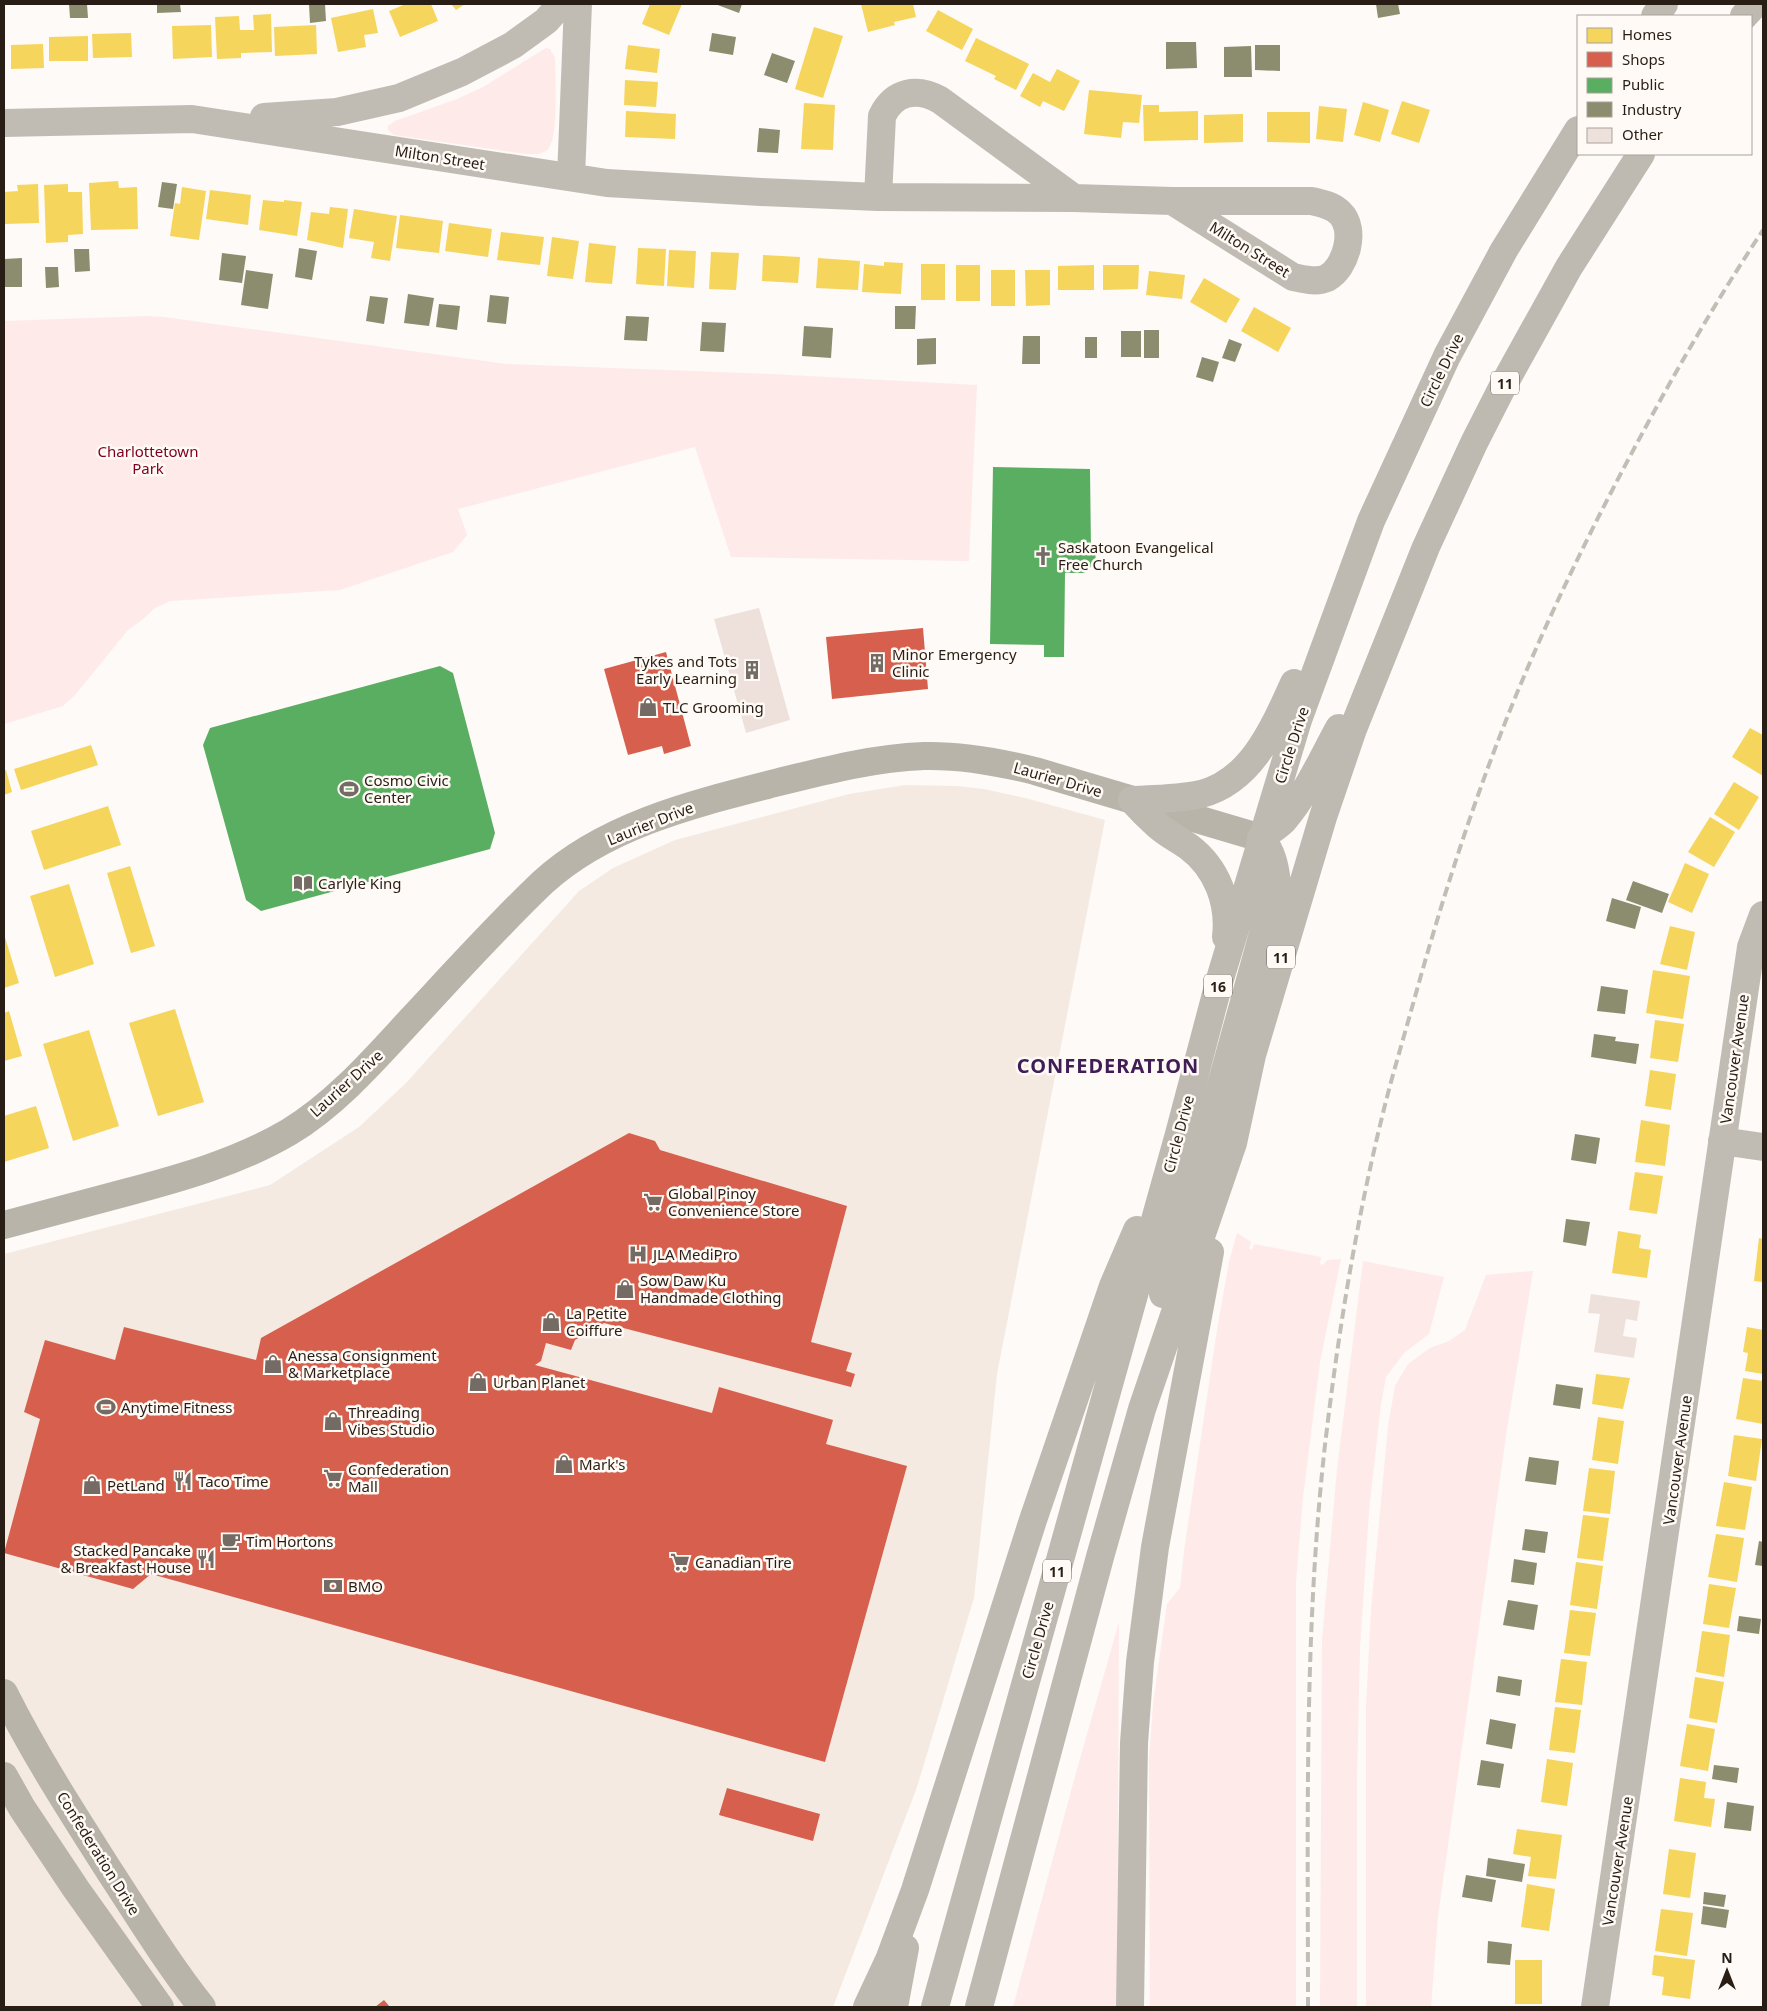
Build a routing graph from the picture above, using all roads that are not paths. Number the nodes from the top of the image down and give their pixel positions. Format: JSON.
{"nodes":[{"id":1,"x":561,"y":4,"type":"edge"},
{"id":2,"x":578,"y":4,"type":"edge"},
{"id":3,"x":1664,"y":4,"type":"edge"},
{"id":4,"x":1755,"y":4,"type":"edge"},
{"id":5,"x":1656,"y":15,"type":"edge"},
{"id":6,"x":1745,"y":15,"type":"edge"},
{"id":7,"x":192,"y":119,"type":"junction"},
{"id":8,"x":4,"y":123,"type":"edge"},
{"id":9,"x":1577,"y":132,"type":"edge"},
{"id":10,"x":1640,"y":155,"type":"edge"},
{"id":11,"x":571,"y":177,"type":"junction"},
{"id":12,"x":878,"y":196,"type":"junction"},
{"id":13,"x":1074,"y":198,"type":"junction"},
{"id":14,"x":1172,"y":201,"type":"junction"},
{"id":15,"x":1356,"y":561,"type":"junction"},
{"id":16,"x":1393,"y":625,"type":"junction"},
{"id":17,"x":1132,"y":800,"type":"junction"},
{"id":18,"x":1261,"y":838,"type":"junction"},
{"id":19,"x":1763,"y":915,"type":"edge"},
{"id":20,"x":1220,"y":979,"type":"junction"},
{"id":21,"x":1178,"y":1134,"type":"junction"},
{"id":22,"x":1722,"y":1141,"type":"junction"},
{"id":23,"x":1233,"y":1143,"type":"junction"},
{"id":24,"x":1763,"y":1147,"type":"edge"},
{"id":25,"x":4,"y":1225,"type":"edge"},
{"id":26,"x":1142,"y":1409,"type":"junction"},
{"id":27,"x":4,"y":1693,"type":"edge"},
{"id":28,"x":4,"y":1776,"type":"edge"},
{"id":29,"x":915,"y":1890,"type":"junction"},
{"id":30,"x":160,"y":2007,"type":"edge"},
{"id":31,"x":202,"y":2007,"type":"edge"},
{"id":32,"x":867,"y":2007,"type":"edge"},
{"id":33,"x":894,"y":2007,"type":"edge"},
{"id":34,"x":935,"y":2007,"type":"edge"},
{"id":35,"x":979,"y":2007,"type":"edge"},
{"id":36,"x":1130,"y":2007,"type":"edge"},
{"id":37,"x":1596,"y":2007,"type":"edge"}],
"edges":[{"from":1,"to":7,"type":"street"},
{"from":2,"to":11,"type":"street"},
{"from":3,"to":5,"type":"highway"},
{"from":4,"to":6,"type":"highway"},
{"from":7,"to":8,"type":"street","name":"Milton Street"},
{"from":7,"to":11,"type":"street","name":"Milton Street"},
{"from":9,"to":15,"type":"highway","name":"Circle Drive"},
{"from":10,"to":16,"type":"highway","number":"11"},
{"from":11,"to":12,"type":"street","name":"Milton Street"},
{"from":12,"to":13,"type":"street","name":"Milton Street"},
{"from":12,"to":13,"type":"street"},
{"from":13,"to":14,"type":"street","name":"Milton Street"},
{"from":14,"to":14,"type":"street","name":"Milton Street"},
{"from":15,"to":17,"type":"highway"},
{"from":15,"to":18,"type":"highway","name":"Circle Drive"},
{"from":16,"to":18,"type":"highway"},
{"from":16,"to":23,"type":"highway","number":"11"},
{"from":17,"to":18,"type":"main road","name":"Laurier Drive"},
{"from":17,"to":20,"type":"highway","number":"16"},
{"from":17,"to":25,"type":"main road","name":"Laurier Drive"},
{"from":18,"to":20,"type":"highway","name":"Circle Drive","number":"16"},
{"from":18,"to":26,"type":"highway"},
{"from":19,"to":22,"type":"street","name":"Vancouver Avenue"},
{"from":20,"to":21,"type":"highway","name":"Circle Drive","number":"16"},
{"from":21,"to":29,"type":"highway"},
{"from":21,"to":34,"type":"highway","name":"Circle Drive","number":"11"},
{"from":22,"to":24,"type":"street"},
{"from":22,"to":37,"type":"street","name":"Vancouver Avenue"},
{"from":23,"to":26,"type":"highway","number":"11"},
{"from":23,"to":36,"type":"highway"},
{"from":26,"to":35,"type":"highway","number":"11"},
{"from":27,"to":31,"type":"main road","name":"Confederation Drive"},
{"from":28,"to":30,"type":"main road"},
{"from":29,"to":32,"type":"highway"},
{"from":29,"to":33,"type":"highway"}]}
